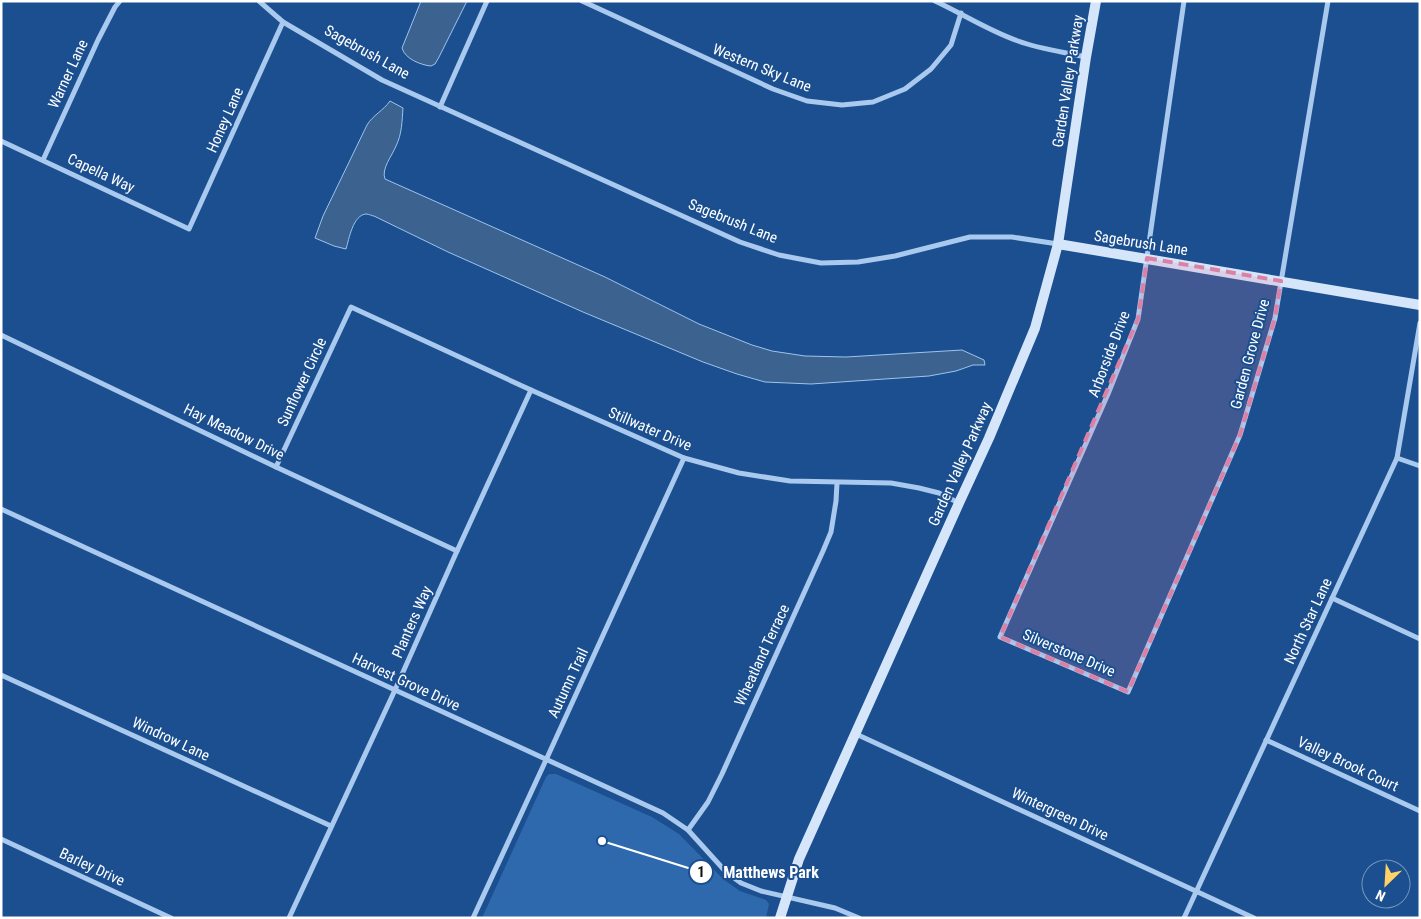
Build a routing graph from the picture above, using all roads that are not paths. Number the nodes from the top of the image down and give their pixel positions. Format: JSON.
{"nodes":[{"id":1,"x":120,"y":1,"type":"edge"},
{"id":2,"x":259,"y":1,"type":"edge"},
{"id":3,"x":487,"y":1,"type":"edge"},
{"id":4,"x":582,"y":1,"type":"edge"},
{"id":5,"x":935,"y":1,"type":"edge"},
{"id":6,"x":1096,"y":1,"type":"edge"},
{"id":7,"x":1184,"y":1,"type":"edge"},
{"id":8,"x":1328,"y":1,"type":"edge"},
{"id":9,"x":961,"y":13,"type":"junction"},
{"id":10,"x":284,"y":22,"type":"junction"},
{"id":11,"x":1086,"y":58,"type":"junction"},
{"id":12,"x":440,"y":106,"type":"junction"},
{"id":13,"x":1,"y":141,"type":"edge"},
{"id":14,"x":43,"y":160,"type":"junction"},
{"id":15,"x":189,"y":229,"type":"joint"},
{"id":16,"x":1058,"y":244,"type":"junction"},
{"id":17,"x":1146,"y":258,"type":"junction"},
{"id":18,"x":1281,"y":281,"type":"junction"},
{"id":19,"x":1420,"y":305,"type":"edge"},
{"id":20,"x":351,"y":307,"type":"joint"},
{"id":21,"x":1420,"y":323,"type":"edge"},
{"id":22,"x":1,"y":335,"type":"edge"},
{"id":23,"x":531,"y":390,"type":"junction"},
{"id":24,"x":684,"y":458,"type":"junction"},
{"id":25,"x":1397,"y":458,"type":"junction"},
{"id":26,"x":1420,"y":466,"type":"edge"},
{"id":27,"x":276,"y":467,"type":"junction"},
{"id":28,"x":837,"y":483,"type":"junction"},
{"id":29,"x":959,"y":503,"type":"junction"},
{"id":30,"x":1,"y":509,"type":"edge"},
{"id":31,"x":457,"y":551,"type":"junction"},
{"id":32,"x":1332,"y":598,"type":"junction"},
{"id":33,"x":1000,"y":637,"type":"joint"},
{"id":34,"x":1420,"y":638,"type":"edge"},
{"id":35,"x":1,"y":675,"type":"edge"},
{"id":36,"x":395,"y":690,"type":"junction"},
{"id":37,"x":1128,"y":692,"type":"joint"},
{"id":38,"x":856,"y":734,"type":"junction"},
{"id":39,"x":1266,"y":740,"type":"junction"},
{"id":40,"x":546,"y":760,"type":"junction"},
{"id":41,"x":1420,"y":811,"type":"edge"},
{"id":42,"x":331,"y":826,"type":"junction"},
{"id":43,"x":688,"y":830,"type":"junction"},
{"id":44,"x":1,"y":839,"type":"edge"},
{"id":45,"x":1197,"y":891,"type":"junction"},
{"id":46,"x":786,"y":897,"type":"junction"},
{"id":47,"x":171,"y":918,"type":"edge"},
{"id":48,"x":289,"y":918,"type":"edge"},
{"id":49,"x":472,"y":918,"type":"edge"},
{"id":50,"x":780,"y":918,"type":"edge"},
{"id":51,"x":859,"y":918,"type":"edge"},
{"id":52,"x":1184,"y":918,"type":"edge"},
{"id":53,"x":1254,"y":918,"type":"edge"}],
"edges":[{"from":1,"to":14,"type":"street","name":"Warner Lane"},
{"from":2,"to":10,"type":"street","name":"Sagebrush Lane"},
{"from":3,"to":12,"type":"street"},
{"from":4,"to":9,"type":"street","name":"Western Sky Lane"},
{"from":5,"to":9,"type":"street"},
{"from":6,"to":11,"type":"street","name":"Garden Valley Parkway"},
{"from":7,"to":17,"type":"street","name":"Arborside Drive"},
{"from":8,"to":18,"type":"street","name":"Garden Grove Drive"},
{"from":9,"to":11,"type":"street"},
{"from":10,"to":12,"type":"street","name":"Sagebrush Lane"},
{"from":10,"to":15,"type":"street","name":"Honey Lane"},
{"from":11,"to":16,"type":"street","name":"Garden Valley Parkway"},
{"from":12,"to":16,"type":"street","name":"Sagebrush Lane"},
{"from":13,"to":14,"type":"street","name":"Capella Way"},
{"from":14,"to":15,"type":"street","name":"Capella Way"},
{"from":16,"to":17,"type":"street","name":"Sagebrush Lane"},
{"from":16,"to":29,"type":"street","name":"Garden Valley Parkway"},
{"from":17,"to":18,"type":"street","name":"Sagebrush Lane"},
{"from":17,"to":33,"type":"street","name":"Arborside Drive"},
{"from":18,"to":19,"type":"street","name":"Sagebrush Lane"},
{"from":18,"to":37,"type":"street","name":"Garden Grove Drive"},
{"from":20,"to":23,"type":"street","name":"Stillwater Drive"},
{"from":20,"to":27,"type":"street","name":"Sunflower Circle"},
{"from":21,"to":25,"type":"street","name":"North Star Lane"},
{"from":22,"to":27,"type":"street","name":"Hay Meadow Drive"},
{"from":23,"to":24,"type":"street","name":"Stillwater Drive"},
{"from":23,"to":31,"type":"street","name":"Planters Way"},
{"from":24,"to":28,"type":"street","name":"Stillwater Drive"},
{"from":24,"to":40,"type":"street","name":"Autumn Trail"},
{"from":25,"to":26,"type":"street"},
{"from":25,"to":32,"type":"street","name":"North Star Lane"},
{"from":27,"to":31,"type":"street","name":"Hay Meadow Drive"},
{"from":28,"to":29,"type":"street","name":"Stillwater Drive"},
{"from":28,"to":43,"type":"street","name":"Wheatland Terrace"},
{"from":29,"to":38,"type":"street","name":"Garden Valley Parkway"},
{"from":30,"to":36,"type":"street","name":"Harvest Grove Drive"},
{"from":31,"to":36,"type":"street","name":"Planters Way"},
{"from":32,"to":34,"type":"street"},
{"from":32,"to":39,"type":"street","name":"North Star Lane"},
{"from":33,"to":37,"type":"street","name":"Silverstone Drive"},
{"from":35,"to":42,"type":"street","name":"Windrow Lane"},
{"from":36,"to":40,"type":"street","name":"Harvest Grove Drive"},
{"from":36,"to":42,"type":"street","name":"Planters Way"},
{"from":38,"to":45,"type":"street","name":"Wintergreen Drive"},
{"from":38,"to":46,"type":"street","name":"Garden Valley Parkway"},
{"from":39,"to":41,"type":"street","name":"Valley Brook Court"},
{"from":39,"to":45,"type":"street","name":"North Star Lane"},
{"from":40,"to":43,"type":"street","name":"Harvest Grove Drive"},
{"from":40,"to":49,"type":"street","name":"Autumn Trail"},
{"from":42,"to":48,"type":"street","name":"Planters Way"},
{"from":43,"to":46,"type":"street","name":"Harvest Grove Drive"},
{"from":44,"to":47,"type":"street","name":"Barley Drive"},
{"from":45,"to":52,"type":"street","name":"North Star Lane"},
{"from":45,"to":53,"type":"street","name":"Wintergreen Drive"},
{"from":46,"to":50,"type":"street","name":"Garden Valley Parkway"},
{"from":46,"to":51,"type":"street","name":"Harvest Grove Drive"}]}
